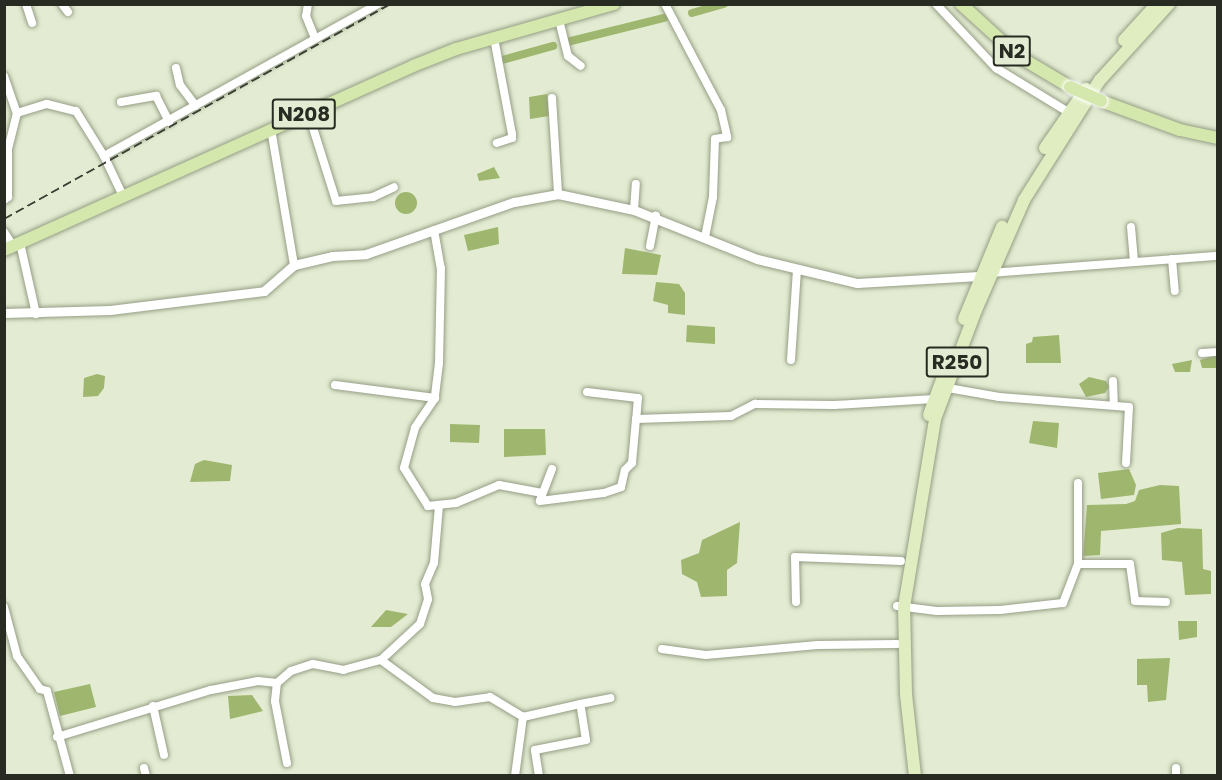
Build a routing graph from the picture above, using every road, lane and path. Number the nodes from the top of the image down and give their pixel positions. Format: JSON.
{"nodes":[{"id":1,"x":26,"y":4,"type":"edge"},
{"id":2,"x":62,"y":4,"type":"edge"},
{"id":3,"x":308,"y":4,"type":"edge"},
{"id":4,"x":378,"y":4,"type":"edge"},
{"id":5,"x":614,"y":4,"type":"edge"},
{"id":6,"x":665,"y":4,"type":"edge"},
{"id":7,"x":936,"y":4,"type":"edge"},
{"id":8,"x":961,"y":4,"type":"edge"},
{"id":9,"x":1157,"y":4,"type":"edge"},
{"id":10,"x":1169,"y":4,"type":"edge"},
{"id":11,"x":68,"y":12,"type":"dead end"},
{"id":12,"x":559,"y":20,"type":"junction"},
{"id":13,"x":32,"y":22,"type":"dead end"},
{"id":14,"x":315,"y":38,"type":"junction"},
{"id":15,"x":494,"y":38,"type":"junction"},
{"id":16,"x":581,"y":66,"type":"dead end"},
{"id":17,"x":176,"y":68,"type":"dead end"},
{"id":18,"x":4,"y":76,"type":"edge"},
{"id":19,"x":552,"y":98,"type":"dead end"},
{"id":20,"x":121,"y":102,"type":"dead end"},
{"id":21,"x":196,"y":106,"type":"junction"},
{"id":22,"x":1068,"y":111,"type":"junction"},
{"id":23,"x":308,"y":112,"type":"junction"},
{"id":24,"x":17,"y":113,"type":"junction"},
{"id":25,"x":168,"y":122,"type":"junction"},
{"id":26,"x":271,"y":129,"type":"junction"},
{"id":27,"x":1218,"y":138,"type":"edge"},
{"id":28,"x":497,"y":142,"type":"dead end"},
{"id":29,"x":105,"y":156,"type":"junction"},
{"id":30,"x":636,"y":184,"type":"dead end"},
{"id":31,"x":394,"y":187,"type":"dead end"},
{"id":32,"x":558,"y":194,"type":"junction"},
{"id":33,"x":123,"y":196,"type":"junction"},
{"id":34,"x":4,"y":200,"type":"edge"},
{"id":35,"x":634,"y":210,"type":"junction"},
{"id":36,"x":656,"y":216,"type":"junction"},
{"id":37,"x":1131,"y":227,"type":"dead end"},
{"id":38,"x":434,"y":230,"type":"junction"},
{"id":39,"x":4,"y":232,"type":"edge"},
{"id":40,"x":705,"y":237,"type":"junction"},
{"id":41,"x":650,"y":246,"type":"dead end"},
{"id":42,"x":12,"y":247,"type":"edge"},
{"id":43,"x":1218,"y":256,"type":"edge"},
{"id":44,"x":1172,"y":259,"type":"junction"},
{"id":45,"x":1134,"y":261,"type":"junction"},
{"id":46,"x":294,"y":265,"type":"junction"},
{"id":47,"x":797,"y":270,"type":"junction"},
{"id":48,"x":986,"y":274,"type":"junction"},
{"id":49,"x":1176,"y":291,"type":"dead end"},
{"id":50,"x":4,"y":313,"type":"edge"},
{"id":51,"x":36,"y":314,"type":"junction"},
{"id":52,"x":1218,"y":351,"type":"edge"},
{"id":53,"x":1202,"y":353,"type":"dead end"},
{"id":54,"x":790,"y":360,"type":"dead end"},
{"id":55,"x":1113,"y":381,"type":"dead end"},
{"id":56,"x":335,"y":385,"type":"dead end"},
{"id":57,"x":948,"y":388,"type":"junction"},
{"id":58,"x":587,"y":392,"type":"dead end"},
{"id":59,"x":435,"y":398,"type":"junction"},
{"id":60,"x":934,"y":399,"type":"junction"},
{"id":61,"x":1114,"y":405,"type":"junction"},
{"id":62,"x":636,"y":419,"type":"junction"},
{"id":63,"x":1126,"y":463,"type":"dead end"},
{"id":64,"x":552,"y":469,"type":"dead end"},
{"id":65,"x":1078,"y":483,"type":"dead end"},
{"id":66,"x":542,"y":493,"type":"junction"},
{"id":67,"x":439,"y":506,"type":"junction"},
{"id":68,"x":902,"y":561,"type":"junction"},
{"id":69,"x":1078,"y":564,"type":"junction"},
{"id":70,"x":796,"y":602,"type":"dead end"},
{"id":71,"x":1167,"y":602,"type":"dead end"},
{"id":72,"x":901,"y":606,"type":"junction"},
{"id":73,"x":4,"y":607,"type":"edge"},
{"id":74,"x":897,"y":644,"type":"junction"},
{"id":75,"x":662,"y":650,"type":"dead end"},
{"id":76,"x":381,"y":660,"type":"junction"},
{"id":77,"x":277,"y":683,"type":"junction"},
{"id":78,"x":610,"y":698,"type":"dead end"},
{"id":79,"x":580,"y":704,"type":"junction"},
{"id":80,"x":153,"y":706,"type":"junction"},
{"id":81,"x":523,"y":717,"type":"junction"},
{"id":82,"x":57,"y":737,"type":"junction"},
{"id":83,"x":164,"y":755,"type":"dead end"},
{"id":84,"x":286,"y":763,"type":"dead end"},
{"id":85,"x":70,"y":776,"type":"edge"},
{"id":86,"x":515,"y":776,"type":"edge"},
{"id":87,"x":539,"y":776,"type":"edge"},
{"id":88,"x":909,"y":776,"type":"edge"},
{"id":89,"x":915,"y":776,"type":"edge"}],
"edges":[{"from":1,"to":13,"type":"street"},
{"from":2,"to":11,"type":"street"},
{"from":3,"to":14,"type":"street"},
{"from":4,"to":14,"type":"street"},
{"from":5,"to":12,"type":"highway","number":"N208"},
{"from":6,"to":40,"type":"street"},
{"from":7,"to":22,"type":"street"},
{"from":8,"to":27,"type":"highway","number":"N2","bridge":true},
{"from":9,"to":22,"type":"main road","number":"R250"},
{"from":10,"to":48,"type":"main road","number":"R250"},
{"from":12,"to":15,"type":"highway","number":"N208"},
{"from":12,"to":16,"type":"street"},
{"from":14,"to":21,"type":"street"},
{"from":15,"to":23,"type":"highway","number":"N208"},
{"from":15,"to":28,"type":"street"},
{"from":17,"to":21,"type":"street"},
{"from":18,"to":24,"type":"street"},
{"from":19,"to":32,"type":"street"},
{"from":20,"to":25,"type":"street"},
{"from":21,"to":25,"type":"street"},
{"from":22,"to":48,"type":"main road","number":"R250"},
{"from":23,"to":26,"type":"highway","number":"N208"},
{"from":23,"to":31,"type":"street"},
{"from":24,"to":29,"type":"street"},
{"from":24,"to":34,"type":"street"},
{"from":25,"to":29,"type":"street"},
{"from":26,"to":33,"type":"highway","number":"N208"},
{"from":26,"to":46,"type":"street"},
{"from":29,"to":33,"type":"street"},
{"from":30,"to":35,"type":"street"},
{"from":32,"to":35,"type":"street"},
{"from":32,"to":38,"type":"street"},
{"from":33,"to":42,"type":"highway","number":"N208"},
{"from":35,"to":36,"type":"street"},
{"from":36,"to":40,"type":"street"},
{"from":36,"to":41,"type":"street"},
{"from":37,"to":45,"type":"street"},
{"from":38,"to":46,"type":"street"},
{"from":38,"to":59,"type":"street"},
{"from":39,"to":42,"type":"street"},
{"from":40,"to":47,"type":"street"},
{"from":42,"to":51,"type":"street"},
{"from":43,"to":44,"type":"street"},
{"from":44,"to":45,"type":"street"},
{"from":44,"to":49,"type":"street"},
{"from":45,"to":48,"type":"street"},
{"from":46,"to":51,"type":"street"},
{"from":47,"to":48,"type":"street"},
{"from":47,"to":54,"type":"street"},
{"from":48,"to":57,"type":"main road","number":"R250"},
{"from":48,"to":60,"type":"main road","number":"R250"},
{"from":50,"to":51,"type":"street"},
{"from":52,"to":53,"type":"street"},
{"from":55,"to":61,"type":"street"},
{"from":56,"to":59,"type":"street"},
{"from":57,"to":61,"type":"street"},
{"from":57,"to":72,"type":"main road","number":"R250"},
{"from":58,"to":62,"type":"street"},
{"from":59,"to":67,"type":"street"},
{"from":60,"to":62,"type":"street"},
{"from":60,"to":68,"type":"main road","number":"R250"},
{"from":61,"to":63,"type":"street"},
{"from":62,"to":66,"type":"street"},
{"from":64,"to":66,"type":"street"},
{"from":65,"to":69,"type":"street"},
{"from":66,"to":67,"type":"street"},
{"from":67,"to":76,"type":"street"},
{"from":68,"to":70,"type":"street"},
{"from":68,"to":72,"type":"main road","number":"R250"},
{"from":69,"to":71,"type":"street"},
{"from":69,"to":72,"type":"street"},
{"from":72,"to":74,"type":"main road","number":"R250"},
{"from":72,"to":89,"type":"main road","number":"R250"},
{"from":73,"to":82,"type":"street"},
{"from":74,"to":75,"type":"street"},
{"from":74,"to":88,"type":"main road","number":"R250"},
{"from":76,"to":77,"type":"street"},
{"from":76,"to":81,"type":"street"},
{"from":77,"to":80,"type":"street"},
{"from":77,"to":84,"type":"street"},
{"from":78,"to":79,"type":"street"},
{"from":79,"to":81,"type":"street"},
{"from":79,"to":87,"type":"street"},
{"from":80,"to":82,"type":"street"},
{"from":80,"to":83,"type":"street"},
{"from":81,"to":86,"type":"street"},
{"from":82,"to":85,"type":"street"}]}
